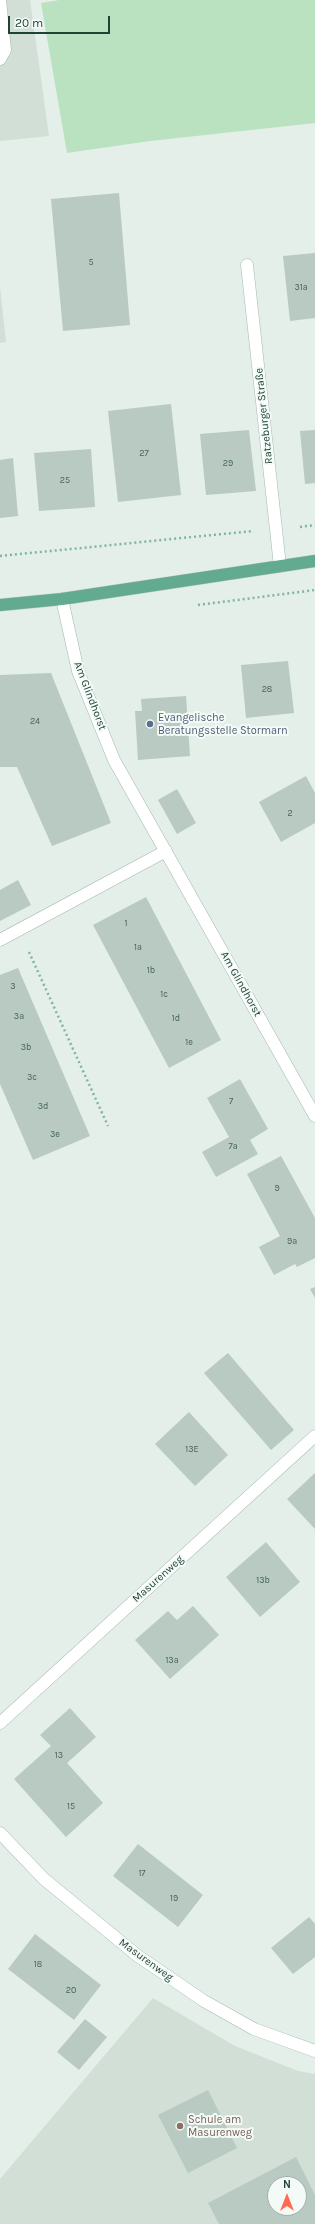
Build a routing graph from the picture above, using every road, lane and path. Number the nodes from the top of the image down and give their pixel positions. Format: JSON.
{"nodes":[{"id":1,"x":0,"y":0,"type":"edge"},
{"id":2,"x":0,"y":59,"type":"edge"},
{"id":3,"x":247,"y":265,"type":"dead end"},
{"id":4,"x":315,"y":525,"type":"edge"},
{"id":5,"x":276,"y":529,"type":"junction"},
{"id":6,"x":0,"y":556,"type":"edge"},
{"id":7,"x":315,"y":561,"type":"edge"},
{"id":8,"x":280,"y":566,"type":"junction"},
{"id":9,"x":62,"y":598,"type":"junction"},
{"id":10,"x":0,"y":606,"type":"edge"},
{"id":11,"x":166,"y":851,"type":"junction"},
{"id":12,"x":19,"y":930,"type":"junction"},
{"id":13,"x":0,"y":940,"type":"edge"},
{"id":14,"x":315,"y":1116,"type":"edge"},
{"id":15,"x":108,"y":1126,"type":"dead end"},
{"id":16,"x":315,"y":1436,"type":"edge"},
{"id":17,"x":0,"y":1723,"type":"edge"},
{"id":18,"x":0,"y":1833,"type":"edge"},
{"id":19,"x":315,"y":2051,"type":"edge"}],
"edges":[{"from":1,"to":2,"type":"street"},
{"from":3,"to":5,"type":"street","name":"Ratzeburger Straße"},
{"from":4,"to":5,"type":"path"},
{"from":5,"to":6,"type":"path"},
{"from":5,"to":8,"type":"street","name":"Ratzeburger Straße"},
{"from":7,"to":8,"type":"main road"},
{"from":8,"to":9,"type":"main road"},
{"from":9,"to":10,"type":"main road"},
{"from":9,"to":11,"type":"street","name":"Am Glindhorst"},
{"from":11,"to":12,"type":"street"},
{"from":11,"to":14,"type":"street","name":"Am Glindhorst"},
{"from":12,"to":13,"type":"street"},
{"from":12,"to":15,"type":"path"},
{"from":16,"to":17,"type":"street","name":"Masurenweg"},
{"from":18,"to":19,"type":"street","name":"Masurenweg"}]}
